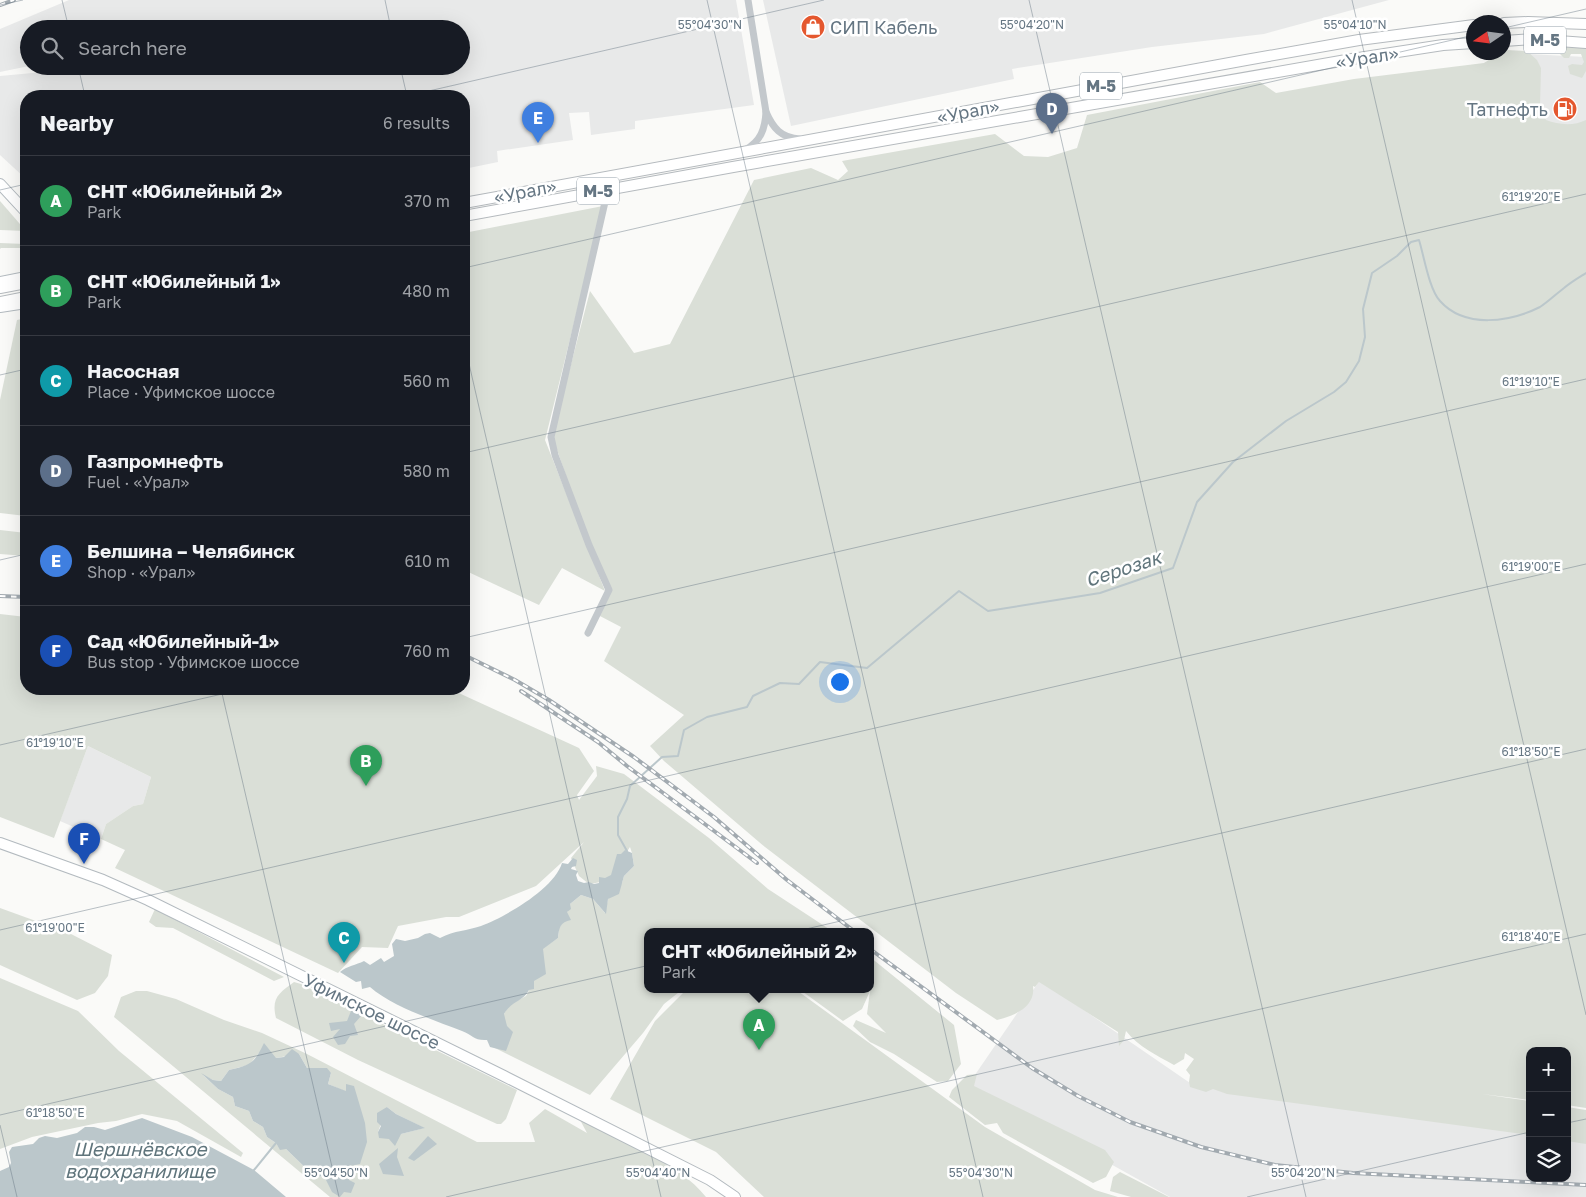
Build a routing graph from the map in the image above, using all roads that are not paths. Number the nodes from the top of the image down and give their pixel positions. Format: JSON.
{"nodes":[{"id":1,"x":748,"y":0,"type":"edge"},
{"id":2,"x":1511,"y":22,"type":"edge"},
{"id":3,"x":1586,"y":24,"type":"edge"},
{"id":4,"x":1466,"y":26,"type":"edge"},
{"id":5,"x":1511,"y":40,"type":"edge"},
{"id":6,"x":1586,"y":43,"type":"edge"},
{"id":7,"x":1466,"y":44,"type":"edge"},
{"id":8,"x":766,"y":112,"type":"junction"},
{"id":9,"x":816,"y":139,"type":"junction"},
{"id":10,"x":740,"y":152,"type":"junction"},
{"id":11,"x":0,"y":184,"type":"edge"},
{"id":12,"x":608,"y":190,"type":"junction"},
{"id":13,"x":470,"y":202,"type":"edge"},
{"id":14,"x":20,"y":206,"type":"edge"},
{"id":15,"x":470,"y":215,"type":"edge"},
{"id":16,"x":20,"y":278,"type":"edge"},
{"id":17,"x":0,"y":282,"type":"edge"},
{"id":18,"x":20,"y":285,"type":"edge"},
{"id":19,"x":0,"y":288,"type":"edge"},
{"id":20,"x":20,"y":298,"type":"edge"},
{"id":21,"x":0,"y":302,"type":"edge"},
{"id":22,"x":20,"y":303,"type":"edge"},
{"id":23,"x":0,"y":307,"type":"edge"},
{"id":24,"x":588,"y":632,"type":"dead end"},
{"id":25,"x":0,"y":843,"type":"edge"},
{"id":26,"x":735,"y":1197,"type":"edge"}],
"edges":[{"from":1,"to":8,"type":"street"},
{"from":2,"to":3,"type":"main road","number":"М-5"},
{"from":4,"to":9,"type":"main road","name":"«Урал»","number":"М-5"},
{"from":5,"to":6,"type":"main road","number":"М-5"},
{"from":7,"to":12,"type":"main road","name":"«Урал»","number":"М-5"},
{"from":8,"to":9,"type":"street"},
{"from":8,"to":10,"type":"street"},
{"from":9,"to":10,"type":"main road","name":"«Урал»","number":"М-5"},
{"from":10,"to":13,"type":"main road","name":"«Урал»","number":"М-5"},
{"from":11,"to":14,"type":"main road"},
{"from":12,"to":15,"type":"main road","name":"«Урал»","number":"М-5"},
{"from":12,"to":24,"type":"street"},
{"from":16,"to":17,"type":"main road"},
{"from":18,"to":19,"type":"main road"},
{"from":20,"to":21,"type":"main road"},
{"from":22,"to":23,"type":"main road"},
{"from":25,"to":26,"type":"main road","name":"Уфимское шоссе"}]}
